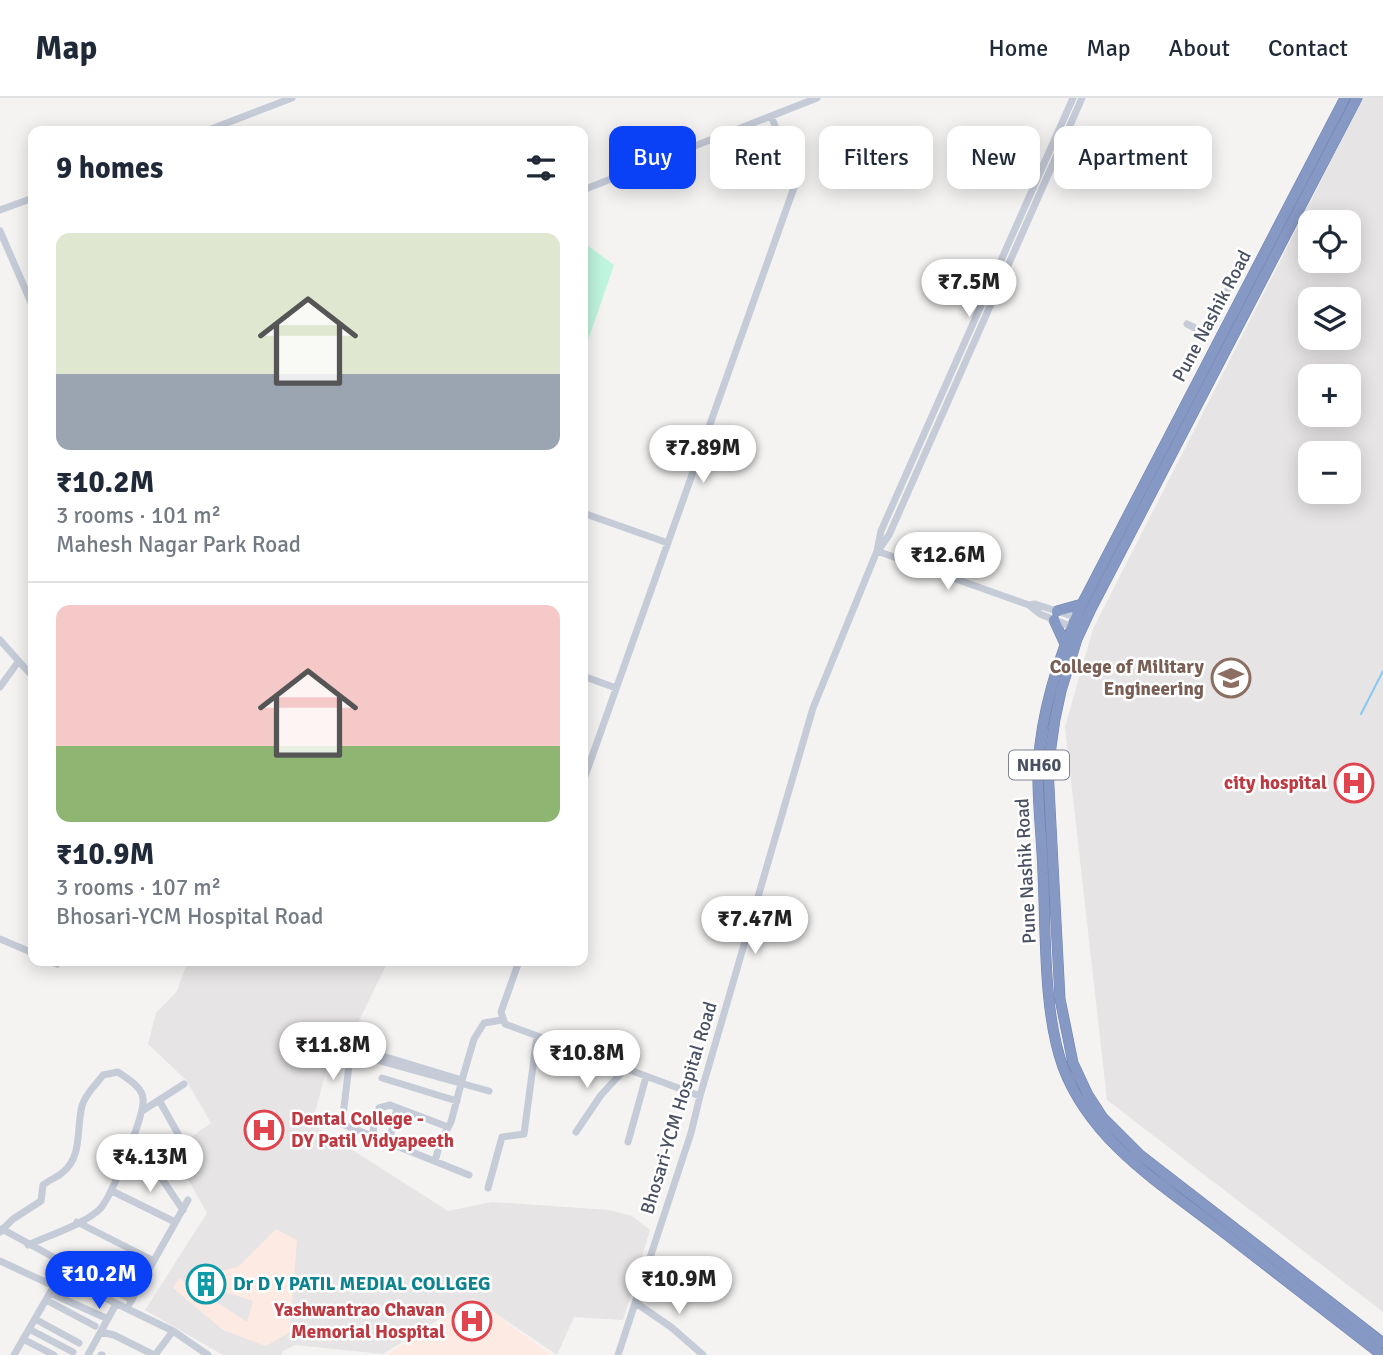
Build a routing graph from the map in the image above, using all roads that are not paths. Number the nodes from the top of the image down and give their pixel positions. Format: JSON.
{"nodes":[{"id":1,"x":292,"y":98,"type":"edge"},
{"id":2,"x":817,"y":98,"type":"edge"},
{"id":3,"x":1073,"y":98,"type":"edge"},
{"id":4,"x":1082,"y":98,"type":"edge"},
{"id":5,"x":1345,"y":98,"type":"edge"},
{"id":6,"x":1357,"y":98,"type":"edge"},
{"id":7,"x":771,"y":116,"type":"junction"},
{"id":8,"x":219,"y":126,"type":"edge"},
{"id":9,"x":588,"y":188,"type":"edge"},
{"id":10,"x":28,"y":200,"type":"edge"},
{"id":11,"x":0,"y":210,"type":"edge"},
{"id":12,"x":0,"y":231,"type":"edge"},
{"id":13,"x":1231,"y":283,"type":"dead end"},
{"id":14,"x":28,"y":295,"type":"edge"},
{"id":15,"x":1187,"y":324,"type":"dead end"},
{"id":16,"x":588,"y":515,"type":"edge"},
{"id":17,"x":668,"y":544,"type":"junction"},
{"id":18,"x":877,"y":551,"type":"junction"},
{"id":19,"x":1082,"y":604,"type":"junction"},
{"id":20,"x":1056,"y":615,"type":"junction"},
{"id":21,"x":1078,"y":624,"type":"junction"},
{"id":22,"x":0,"y":640,"type":"edge"},
{"id":23,"x":1065,"y":645,"type":"junction"},
{"id":24,"x":18,"y":662,"type":"junction"},
{"id":25,"x":28,"y":672,"type":"edge"},
{"id":26,"x":588,"y":678,"type":"edge"},
{"id":27,"x":0,"y":687,"type":"edge"},
{"id":28,"x":616,"y":688,"type":"junction"},
{"id":29,"x":588,"y":768,"type":"edge"},
{"id":30,"x":0,"y":939,"type":"edge"},
{"id":31,"x":28,"y":951,"type":"edge"},
{"id":32,"x":517,"y":966,"type":"edge"},
{"id":33,"x":502,"y":1020,"type":"junction"},
{"id":34,"x":537,"y":1036,"type":"junction"},
{"id":35,"x":625,"y":1069,"type":"junction"},
{"id":36,"x":646,"y":1077,"type":"junction"},
{"id":37,"x":383,"y":1078,"type":"dead end"},
{"id":38,"x":462,"y":1082,"type":"junction"},
{"id":39,"x":184,"y":1084,"type":"dead end"},
{"id":40,"x":489,"y":1089,"type":"dead end"},
{"id":41,"x":700,"y":1097,"type":"junction"},
{"id":42,"x":159,"y":1100,"type":"junction"},
{"id":43,"x":457,"y":1101,"type":"junction"},
{"id":44,"x":397,"y":1108,"type":"junction"},
{"id":45,"x":142,"y":1111,"type":"junction"},
{"id":46,"x":448,"y":1128,"type":"junction"},
{"id":47,"x":576,"y":1132,"type":"dead end"},
{"id":48,"x":133,"y":1136,"type":"junction"},
{"id":49,"x":373,"y":1136,"type":"junction"},
{"id":50,"x":182,"y":1141,"type":"dead end"},
{"id":51,"x":389,"y":1142,"type":"junction"},
{"id":52,"x":628,"y":1142,"type":"dead end"},
{"id":53,"x":435,"y":1161,"type":"junction"},
{"id":54,"x":469,"y":1175,"type":"dead end"},
{"id":55,"x":488,"y":1188,"type":"dead end"},
{"id":56,"x":112,"y":1191,"type":"junction"},
{"id":57,"x":188,"y":1200,"type":"dead end"},
{"id":58,"x":183,"y":1210,"type":"junction"},
{"id":59,"x":77,"y":1222,"type":"junction"},
{"id":60,"x":175,"y":1222,"type":"junction"},
{"id":61,"x":1,"y":1231,"type":"edge"},
{"id":62,"x":28,"y":1245,"type":"junction"},
{"id":63,"x":0,"y":1261,"type":"edge"},
{"id":64,"x":154,"y":1261,"type":"junction"},
{"id":65,"x":66,"y":1265,"type":"junction"},
{"id":66,"x":60,"y":1276,"type":"junction"},
{"id":67,"x":1291,"y":1278,"type":"junction"},
{"id":68,"x":50,"y":1293,"type":"junction"},
{"id":69,"x":132,"y":1300,"type":"junction"},
{"id":70,"x":636,"y":1303,"type":"junction"},
{"id":71,"x":116,"y":1304,"type":"junction"},
{"id":72,"x":127,"y":1309,"type":"junction"},
{"id":73,"x":35,"y":1319,"type":"junction"},
{"id":74,"x":108,"y":1319,"type":"junction"},
{"id":75,"x":29,"y":1329,"type":"junction"},
{"id":76,"x":98,"y":1329,"type":"junction"},
{"id":77,"x":173,"y":1331,"type":"junction"},
{"id":78,"x":23,"y":1339,"type":"junction"},
{"id":79,"x":79,"y":1343,"type":"dead end"},
{"id":80,"x":1383,"y":1343,"type":"edge"},
{"id":81,"x":72,"y":1352,"type":"dead end"},
{"id":82,"x":14,"y":1355,"type":"edge"},
{"id":83,"x":54,"y":1355,"type":"edge"},
{"id":84,"x":88,"y":1355,"type":"edge"},
{"id":85,"x":155,"y":1355,"type":"edge"},
{"id":86,"x":208,"y":1355,"type":"edge"},
{"id":87,"x":618,"y":1355,"type":"edge"},
{"id":88,"x":703,"y":1355,"type":"edge"},
{"id":89,"x":1382,"y":1355,"type":"edge"}],
"edges":[{"from":1,"to":8,"type":"street"},
{"from":2,"to":7,"type":"street"},
{"from":3,"to":18,"type":"street"},
{"from":4,"to":18,"type":"street"},
{"from":5,"to":19,"type":"highway","name":"Pune Nashik Road","number":"NH60"},
{"from":6,"to":21,"type":"highway","name":"Pune Nashik Road","number":"NH60"},
{"from":7,"to":9,"type":"street"},
{"from":7,"to":17,"type":"street"},
{"from":10,"to":11,"type":"street"},
{"from":12,"to":14,"type":"street"},
{"from":13,"to":15,"type":"street"},
{"from":16,"to":17,"type":"street"},
{"from":17,"to":28,"type":"street"},
{"from":18,"to":20,"type":"street"},
{"from":18,"to":41,"type":"street","name":"Bhosari-YCM Hospital Road"},
{"from":19,"to":20,"type":"highway"},
{"from":19,"to":21,"type":"highway","name":"Pune Nashik Road","number":"NH60"},
{"from":20,"to":21,"type":"street"},
{"from":20,"to":23,"type":"highway"},
{"from":21,"to":23,"type":"highway","name":"Pune Nashik Road","number":"NH60"},
{"from":21,"to":67,"type":"highway","name":"Pune Nashik Road","number":"NH60"},
{"from":22,"to":24,"type":"street"},
{"from":23,"to":67,"type":"highway","name":"Pune Nashik Road","number":"NH60"},
{"from":24,"to":25,"type":"street"},
{"from":24,"to":27,"type":"street"},
{"from":26,"to":28,"type":"street"},
{"from":28,"to":29,"type":"street"},
{"from":30,"to":31,"type":"street"},
{"from":32,"to":33,"type":"street"},
{"from":33,"to":34,"type":"street"},
{"from":33,"to":38,"type":"street"},
{"from":34,"to":35,"type":"street"},
{"from":34,"to":55,"type":"street"},
{"from":35,"to":36,"type":"street"},
{"from":35,"to":47,"type":"street"},
{"from":36,"to":41,"type":"street"},
{"from":36,"to":52,"type":"street"},
{"from":37,"to":43,"type":"street"},
{"from":38,"to":40,"type":"street"},
{"from":38,"to":43,"type":"street"},
{"from":38,"to":49,"type":"street"},
{"from":39,"to":42,"type":"street"},
{"from":41,"to":70,"type":"street","name":"Bhosari-YCM Hospital Road"},
{"from":42,"to":45,"type":"street"},
{"from":42,"to":50,"type":"street"},
{"from":43,"to":46,"type":"street"},
{"from":44,"to":46,"type":"street"},
{"from":44,"to":49,"type":"street"},
{"from":44,"to":51,"type":"street"},
{"from":45,"to":48,"type":"street"},
{"from":45,"to":61,"type":"street"},
{"from":46,"to":53,"type":"street"},
{"from":48,"to":56,"type":"street"},
{"from":48,"to":58,"type":"street"},
{"from":49,"to":51,"type":"street"},
{"from":51,"to":53,"type":"street"},
{"from":53,"to":54,"type":"street"},
{"from":56,"to":59,"type":"street"},
{"from":56,"to":60,"type":"street"},
{"from":57,"to":58,"type":"street"},
{"from":58,"to":60,"type":"street"},
{"from":59,"to":62,"type":"street"},
{"from":59,"to":64,"type":"street"},
{"from":60,"to":64,"type":"street"},
{"from":61,"to":62,"type":"street"},
{"from":62,"to":65,"type":"street"},
{"from":63,"to":68,"type":"street"},
{"from":64,"to":69,"type":"street"},
{"from":65,"to":66,"type":"street"},
{"from":65,"to":69,"type":"street"},
{"from":66,"to":68,"type":"street"},
{"from":66,"to":71,"type":"street"},
{"from":67,"to":80,"type":"highway","name":"Pune Nashik Road","number":"NH60"},
{"from":67,"to":89,"type":"highway","name":"Pune Nashik Road","number":"NH60"},
{"from":68,"to":73,"type":"street"},
{"from":68,"to":74,"type":"street"},
{"from":68,"to":76,"type":"street"},
{"from":69,"to":72,"type":"street"},
{"from":70,"to":87,"type":"street","name":"Bhosari-YCM Hospital Road"},
{"from":70,"to":88,"type":"street"},
{"from":71,"to":72,"type":"street"},
{"from":71,"to":74,"type":"street"},
{"from":72,"to":77,"type":"street"},
{"from":73,"to":75,"type":"street"},
{"from":73,"to":79,"type":"street"},
{"from":74,"to":76,"type":"street"},
{"from":75,"to":78,"type":"street"},
{"from":75,"to":81,"type":"street"},
{"from":76,"to":84,"type":"street"},
{"from":76,"to":85,"type":"street"},
{"from":77,"to":85,"type":"street"},
{"from":77,"to":86,"type":"street"},
{"from":78,"to":82,"type":"street"},
{"from":78,"to":83,"type":"street"}]}
